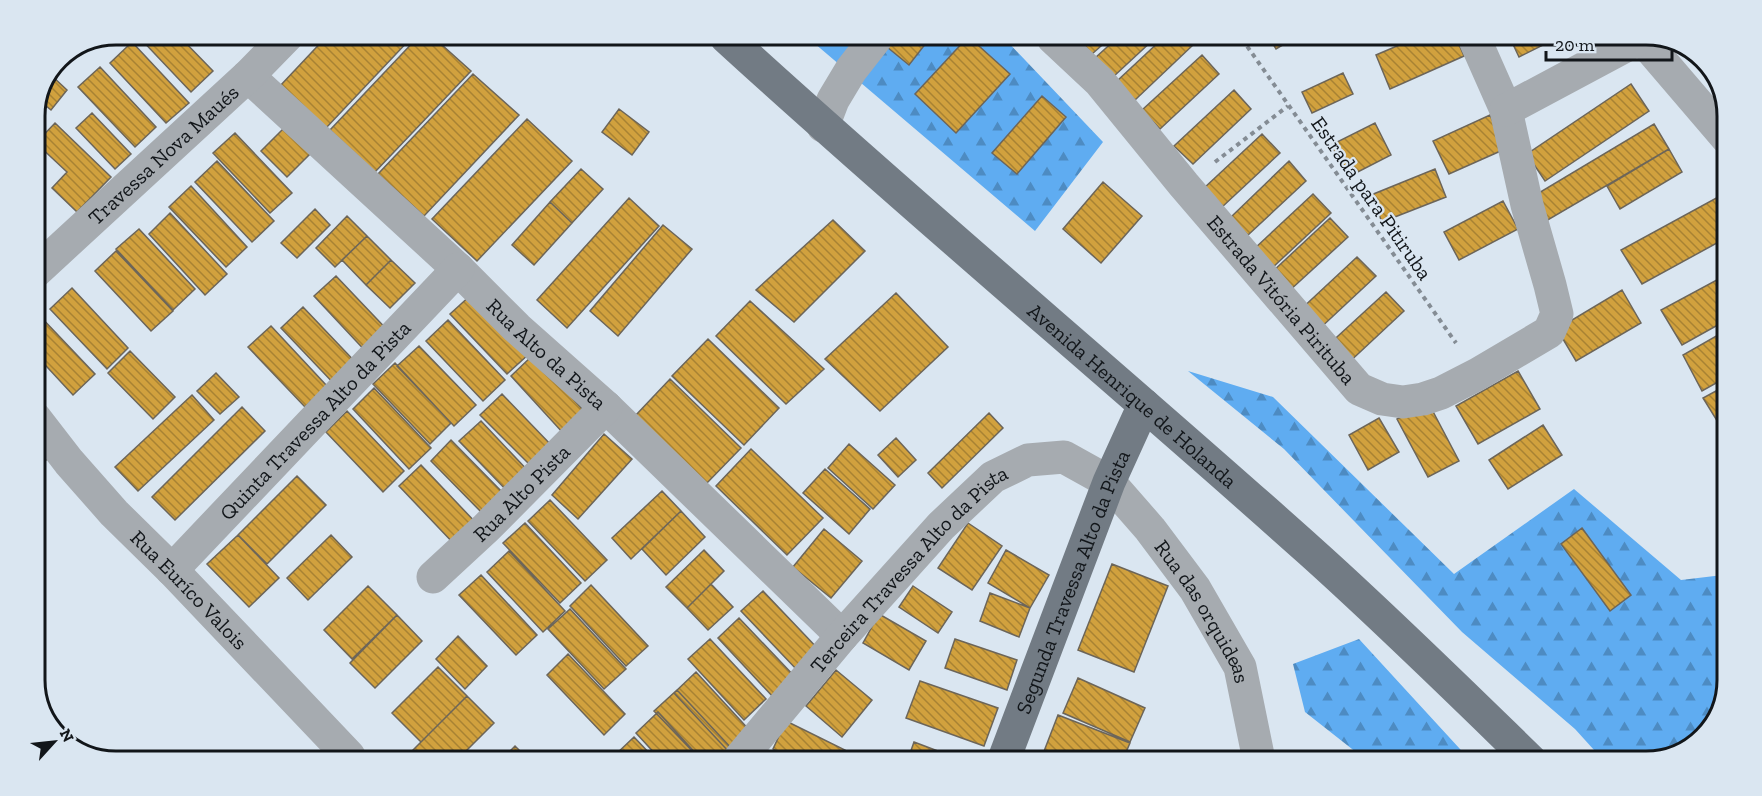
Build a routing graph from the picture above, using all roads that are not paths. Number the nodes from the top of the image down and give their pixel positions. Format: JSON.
{"nodes":[{"id":1,"x":278,"y":45,"type":"edge"},
{"id":2,"x":735,"y":45,"type":"edge"},
{"id":3,"x":871,"y":45,"type":"edge"},
{"id":4,"x":1060,"y":45,"type":"edge"},
{"id":5,"x":1477,"y":45,"type":"edge"},
{"id":6,"x":1628,"y":45,"type":"edge"},
{"id":7,"x":1648,"y":45,"type":"edge"},
{"id":8,"x":248,"y":76,"type":"junction"},
{"id":9,"x":1506,"y":110,"type":"junction"},
{"id":10,"x":823,"y":126,"type":"junction"},
{"id":11,"x":1717,"y":126,"type":"edge"},
{"id":12,"x":45,"y":263,"type":"edge"},
{"id":13,"x":458,"y":269,"type":"junction"},
{"id":14,"x":1144,"y":405,"type":"junction"},
{"id":15,"x":606,"y":407,"type":"junction"},
{"id":16,"x":45,"y":431,"type":"edge"},
{"id":17,"x":1109,"y":482,"type":"junction"},
{"id":18,"x":172,"y":570,"type":"junction"},
{"id":19,"x":433,"y":577,"type":"dead end"},
{"id":20,"x":842,"y":636,"type":"junction"},
{"id":21,"x":344,"y":751,"type":"edge"},
{"id":22,"x":746,"y":751,"type":"edge"},
{"id":23,"x":1007,"y":751,"type":"edge"},
{"id":24,"x":1257,"y":751,"type":"edge"},
{"id":25,"x":1521,"y":751,"type":"edge"}],
"edges":[{"from":1,"to":8,"type":"street","name":"Travessa Nova Maués"},
{"from":2,"to":10,"type":"main road","name":"Avenida Henrique de Holanda"},
{"from":3,"to":10,"type":"street"},
{"from":4,"to":9,"type":"street","name":"Estrada Vitória Pirituba"},
{"from":5,"to":9,"type":"street","name":"Estrada Vitória Pirituba"},
{"from":6,"to":9,"type":"street"},
{"from":7,"to":11,"type":"street"},
{"from":8,"to":12,"type":"street","name":"Travessa Nova Maués"},
{"from":8,"to":13,"type":"street","name":"Rua Alto da Pista"},
{"from":10,"to":14,"type":"main road","name":"Avenida Henrique de Holanda"},
{"from":13,"to":15,"type":"street","name":"Rua Alto da Pista"},
{"from":13,"to":18,"type":"street","name":"Quinta Travessa Alto da Pista"},
{"from":14,"to":17,"type":"main road","name":"Segunda Travessa Alto da Pista"},
{"from":14,"to":25,"type":"main road","name":"Avenida Henrique de Holanda"},
{"from":15,"to":19,"type":"street","name":"Rua Alto Pista"},
{"from":15,"to":20,"type":"street","name":"Rua Alto da Pista"},
{"from":16,"to":18,"type":"street","name":"Rua Euríco Valois"},
{"from":17,"to":20,"type":"street","name":"Terceira Travessa Alto da Pista"},
{"from":17,"to":23,"type":"main road","name":"Segunda Travessa Alto da Pista"},
{"from":17,"to":24,"type":"street","name":"Rua das orquideas"},
{"from":18,"to":21,"type":"street","name":"Rua Euríco Valois"},
{"from":20,"to":22,"type":"street","name":"Terceira Travessa Alto da Pista"}]}
